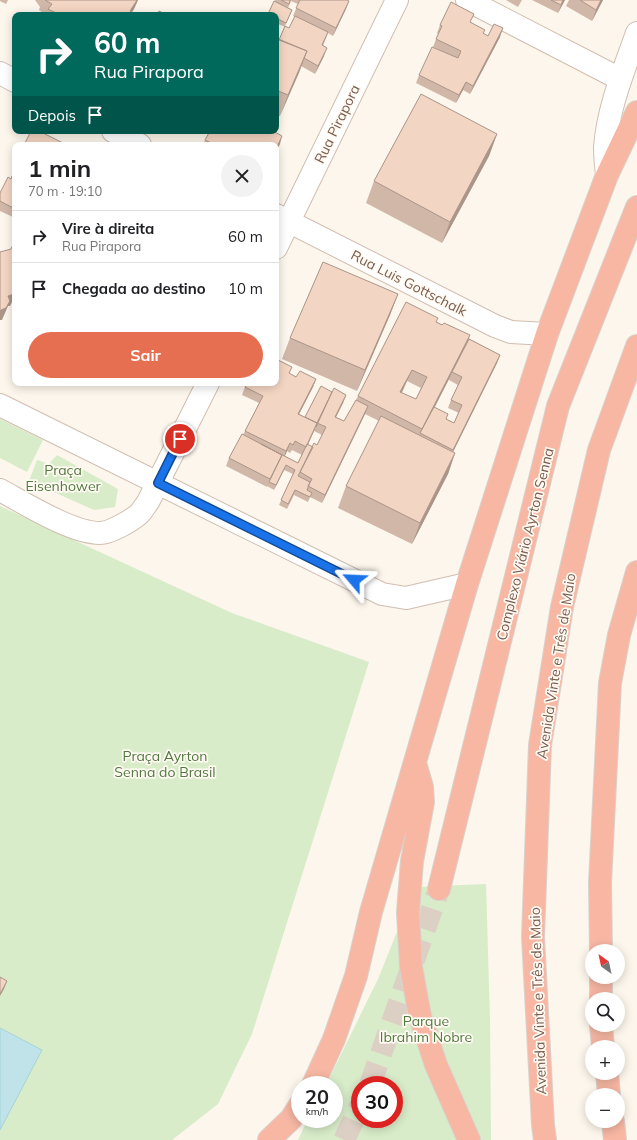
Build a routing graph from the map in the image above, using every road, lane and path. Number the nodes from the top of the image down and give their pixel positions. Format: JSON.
{"nodes":[{"id":1,"x":397,"y":0,"type":"edge"},
{"id":2,"x":467,"y":0,"type":"edge"},
{"id":3,"x":637,"y":33,"type":"edge"},
{"id":4,"x":0,"y":73,"type":"edge"},
{"id":5,"x":12,"y":79,"type":"edge"},
{"id":6,"x":620,"y":79,"type":"junction"},
{"id":7,"x":637,"y":112,"type":"edge"},
{"id":8,"x":119,"y":134,"type":"edge"},
{"id":9,"x":134,"y":142,"type":"edge"},
{"id":10,"x":607,"y":175,"type":"junction"},
{"id":11,"x":637,"y":207,"type":"edge"},
{"id":12,"x":283,"y":218,"type":"edge"},
{"id":13,"x":279,"y":235,"type":"edge"},
{"id":14,"x":547,"y":334,"type":"junction"},
{"id":15,"x":637,"y":346,"type":"edge"},
{"id":16,"x":206,"y":386,"type":"edge"},
{"id":17,"x":0,"y":405,"type":"edge"},
{"id":18,"x":158,"y":483,"type":"junction"},
{"id":19,"x":0,"y":490,"type":"edge"},
{"id":20,"x":467,"y":584,"type":"junction"},
{"id":21,"x":635,"y":587,"type":"edge"},
{"id":22,"x":415,"y":762,"type":"junction"},
{"id":23,"x":439,"y":889,"type":"tunnel mouth"},
{"id":24,"x":601,"y":944,"type":"edge"},
{"id":25,"x":317,"y":1076,"type":"edge"},
{"id":26,"x":291,"y":1119,"type":"edge"},
{"id":27,"x":613,"y":1128,"type":"edge"},
{"id":28,"x":270,"y":1140,"type":"edge"},
{"id":29,"x":469,"y":1140,"type":"edge"},
{"id":30,"x":546,"y":1140,"type":"edge"},
{"id":31,"x":615,"y":1140,"type":"edge"}],
"edges":[{"from":1,"to":12,"type":"street","name":"Rua Pirapora"},
{"from":2,"to":6,"type":"street"},
{"from":3,"to":6,"type":"street"},
{"from":4,"to":5,"type":"street"},
{"from":6,"to":10,"type":"street"},
{"from":7,"to":10,"type":"highway"},
{"from":8,"to":9,"type":"street"},
{"from":10,"to":14,"type":"highway"},
{"from":11,"to":23,"type":"highway","name":"Complexo Viário Ayrton Senna"},
{"from":12,"to":13,"type":"street","name":"Rua Pirapora"},
{"from":12,"to":14,"type":"street","name":"Rua Luis Gottschalk"},
{"from":14,"to":20,"type":"highway"},
{"from":15,"to":30,"type":"highway","name":"Avenida Vinte e Três de Maio"},
{"from":16,"to":18,"type":"street"},
{"from":17,"to":18,"type":"street"},
{"from":18,"to":19,"type":"street"},
{"from":18,"to":20,"type":"street"},
{"from":20,"to":22,"type":"highway"},
{"from":21,"to":24,"type":"highway"},
{"from":22,"to":25,"type":"highway"},
{"from":22,"to":29,"type":"highway"},
{"from":26,"to":28,"type":"highway"},
{"from":27,"to":31,"type":"highway"}]}
